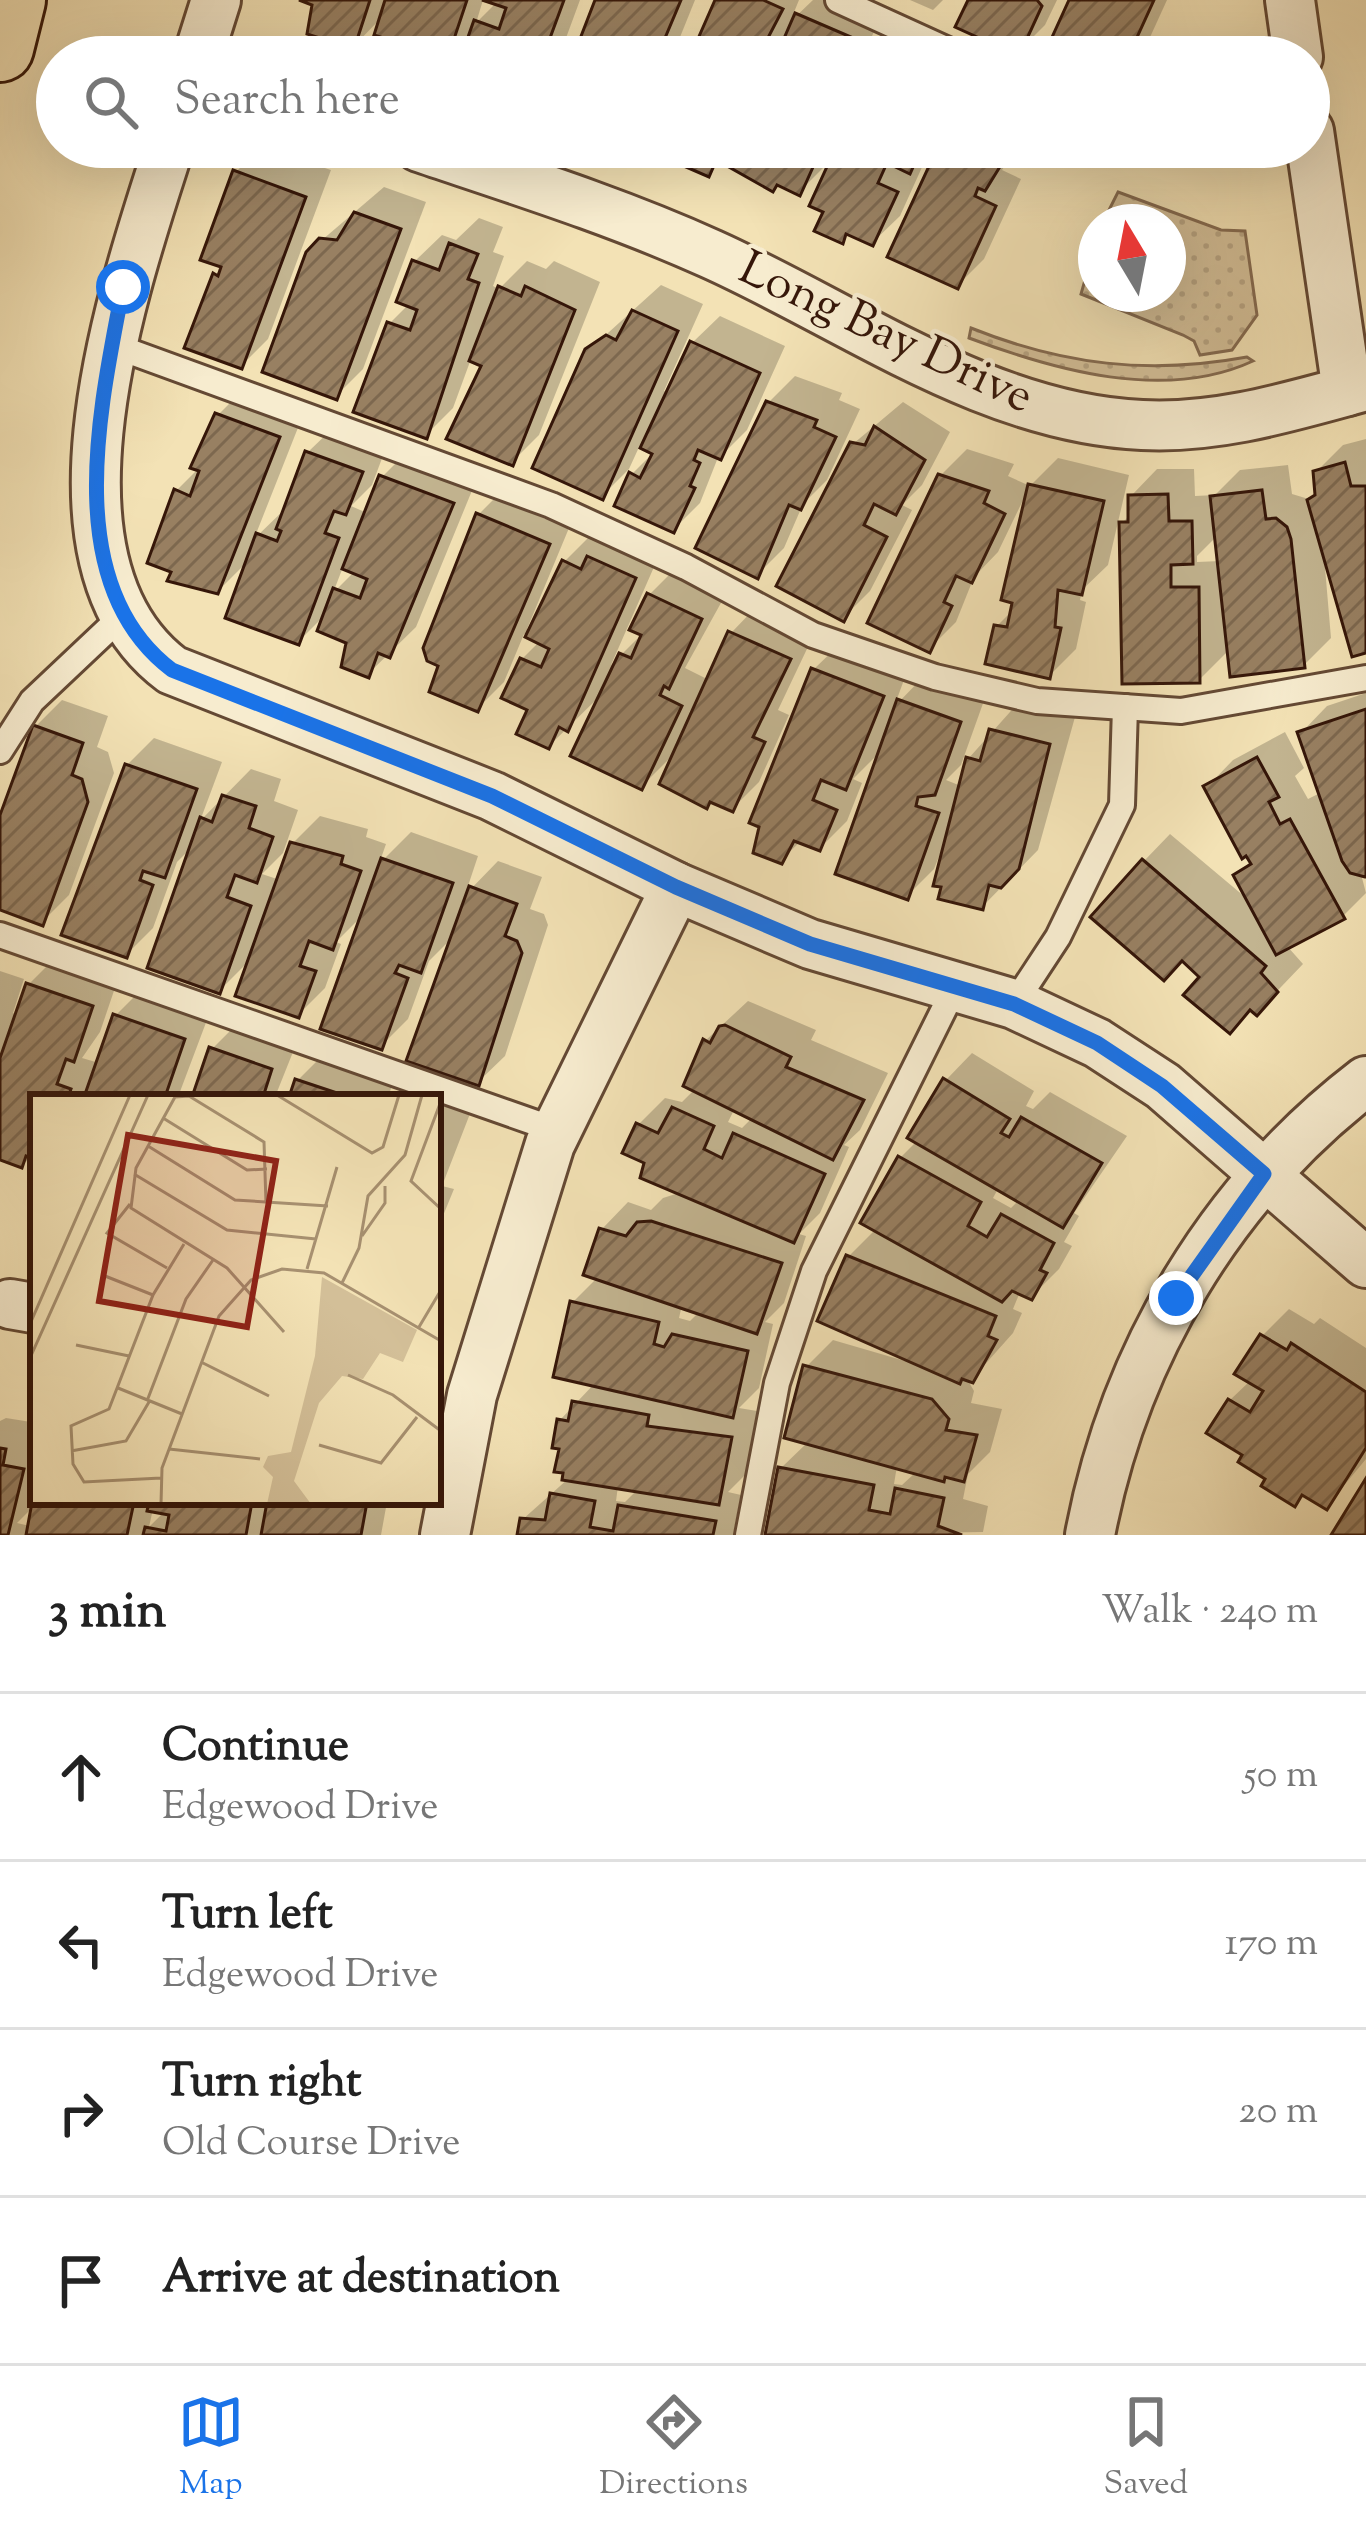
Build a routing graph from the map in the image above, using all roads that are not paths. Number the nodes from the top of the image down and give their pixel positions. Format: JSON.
{"nodes":[{"id":1,"x":12,"y":0,"type":"edge"},
{"id":2,"x":216,"y":0,"type":"edge"},
{"id":3,"x":838,"y":0,"type":"edge"},
{"id":4,"x":1290,"y":0,"type":"edge"},
{"id":5,"x":204,"y":36,"type":"edge"},
{"id":6,"x":918,"y":36,"type":"edge"},
{"id":7,"x":1295,"y":36,"type":"edge"},
{"id":8,"x":0,"y":48,"type":"edge"},
{"id":9,"x":162,"y":168,"type":"edge"},
{"id":10,"x":483,"y":168,"type":"edge"},
{"id":11,"x":1316,"y":168,"type":"edge"},
{"id":12,"x":112,"y":345,"type":"junction"},
{"id":13,"x":1356,"y":389,"type":"edge"},
{"id":14,"x":121,"y":617,"type":"junction"},
{"id":15,"x":1366,"y":678,"type":"edge"},
{"id":16,"x":1125,"y":707,"type":"junction"},
{"id":17,"x":0,"y":752,"type":"edge"},
{"id":18,"x":676,"y":887,"type":"junction"},
{"id":19,"x":0,"y":935,"type":"edge"},
{"id":20,"x":955,"y":987,"type":"junction"},
{"id":21,"x":1014,"y":1004,"type":"junction"},
{"id":22,"x":1366,"y":1081,"type":"edge"},
{"id":23,"x":556,"y":1130,"type":"junction"},
{"id":24,"x":1264,"y":1174,"type":"junction"},
{"id":25,"x":1366,"y":1264,"type":"edge"},
{"id":26,"x":455,"y":1392,"type":"edge"},
{"id":27,"x":445,"y":1535,"type":"edge"},
{"id":28,"x":748,"y":1535,"type":"edge"},
{"id":29,"x":1090,"y":1535,"type":"edge"}],
"edges":[{"from":1,"to":8,"type":"main road"},
{"from":2,"to":5,"type":"street"},
{"from":3,"to":6,"type":"lane"},
{"from":4,"to":7,"type":"street"},
{"from":9,"to":12,"type":"street"},
{"from":10,"to":13,"type":"street","name":"Long Bay Drive"},
{"from":11,"to":13,"type":"street"},
{"from":12,"to":14,"type":"street"},
{"from":12,"to":16,"type":"lane"},
{"from":14,"to":17,"type":"lane"},
{"from":14,"to":18,"type":"street"},
{"from":15,"to":16,"type":"lane"},
{"from":16,"to":21,"type":"lane"},
{"from":18,"to":20,"type":"street"},
{"from":18,"to":23,"type":"street"},
{"from":19,"to":23,"type":"lane"},
{"from":20,"to":21,"type":"street"},
{"from":20,"to":28,"type":"lane"},
{"from":21,"to":24,"type":"street"},
{"from":22,"to":24,"type":"street"},
{"from":23,"to":26,"type":"street"},
{"from":24,"to":25,"type":"street"},
{"from":24,"to":29,"type":"street"},
{"from":26,"to":27,"type":"street"}]}
